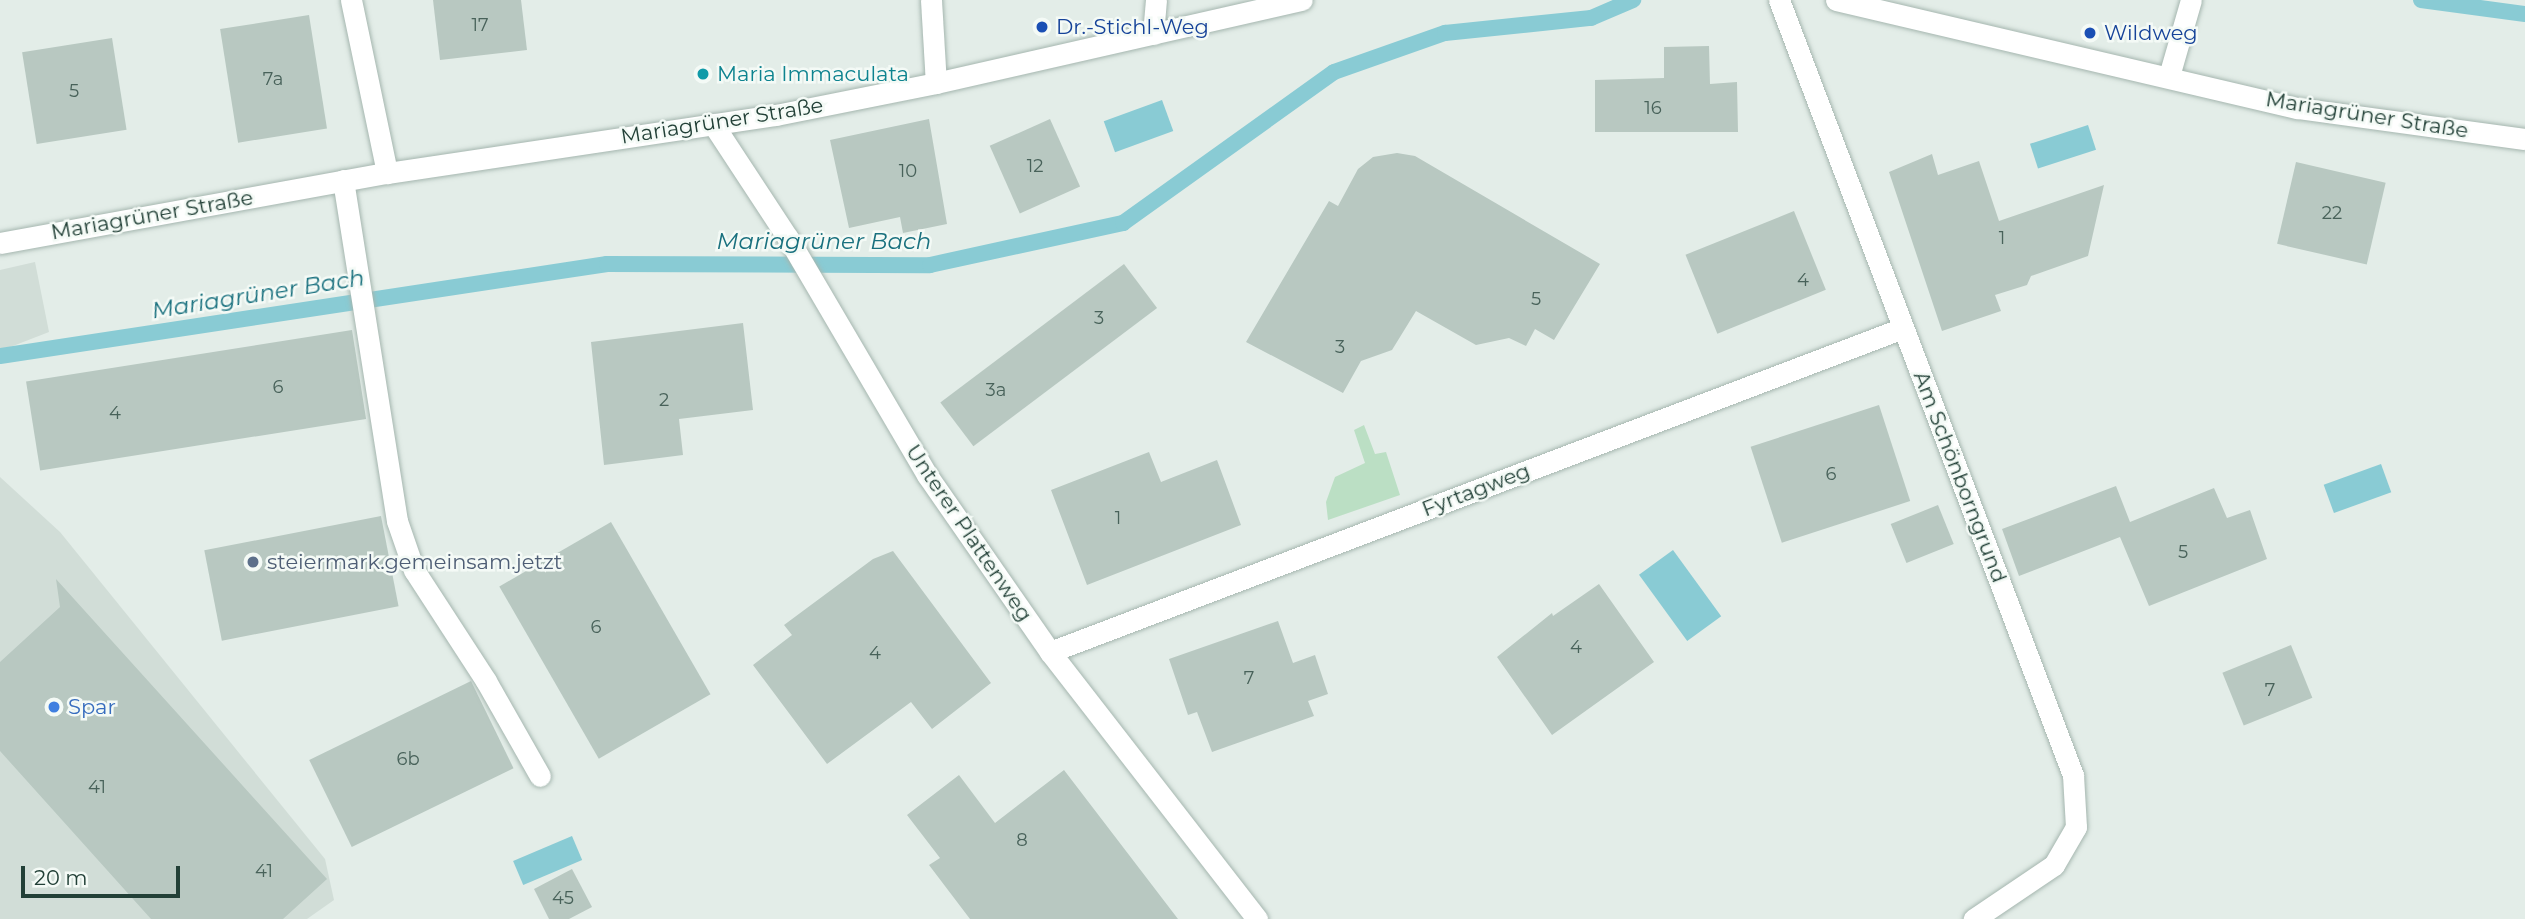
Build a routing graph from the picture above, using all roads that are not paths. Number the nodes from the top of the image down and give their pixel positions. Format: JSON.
{"nodes":[{"id":1,"x":351,"y":0,"type":"edge"},
{"id":2,"x":931,"y":0,"type":"edge"},
{"id":3,"x":1156,"y":0,"type":"edge"},
{"id":4,"x":1302,"y":0,"type":"edge"},
{"id":5,"x":1779,"y":0,"type":"edge"},
{"id":6,"x":1836,"y":0,"type":"edge"},
{"id":7,"x":2191,"y":0,"type":"edge"},
{"id":8,"x":1153,"y":34,"type":"junction"},
{"id":9,"x":2169,"y":76,"type":"junction"},
{"id":10,"x":936,"y":83,"type":"junction"},
{"id":11,"x":713,"y":124,"type":"junction"},
{"id":12,"x":2525,"y":139,"type":"edge"},
{"id":13,"x":387,"y":173,"type":"junction"},
{"id":14,"x":343,"y":180,"type":"junction"},
{"id":15,"x":0,"y":243,"type":"edge"},
{"id":16,"x":1903,"y":328,"type":"junction"},
{"id":17,"x":1049,"y":652,"type":"junction"},
{"id":18,"x":540,"y":776,"type":"dead end"},
{"id":19,"x":1257,"y":919,"type":"edge"},
{"id":20,"x":1974,"y":919,"type":"edge"}],
"edges":[{"from":1,"to":13,"type":"street"},
{"from":2,"to":10,"type":"street"},
{"from":3,"to":8,"type":"street"},
{"from":4,"to":8,"type":"street","name":"Mariagrüner Straße"},
{"from":5,"to":16,"type":"street","name":"Am Schönborngrund"},
{"from":6,"to":9,"type":"street","name":"Mariagrüner Straße"},
{"from":7,"to":9,"type":"street"},
{"from":8,"to":10,"type":"street","name":"Mariagrüner Straße"},
{"from":9,"to":12,"type":"street","name":"Mariagrüner Straße"},
{"from":10,"to":11,"type":"street","name":"Mariagrüner Straße"},
{"from":11,"to":13,"type":"street","name":"Mariagrüner Straße"},
{"from":11,"to":17,"type":"street","name":"Unterer Plattenweg"},
{"from":13,"to":14,"type":"street","name":"Mariagrüner Straße"},
{"from":14,"to":15,"type":"street","name":"Mariagrüner Straße"},
{"from":14,"to":18,"type":"street"},
{"from":16,"to":17,"type":"street","name":"Fyrtagweg"},
{"from":16,"to":20,"type":"street","name":"Am Schönborngrund"},
{"from":17,"to":19,"type":"street","name":"Unterer Plattenweg"}]}
